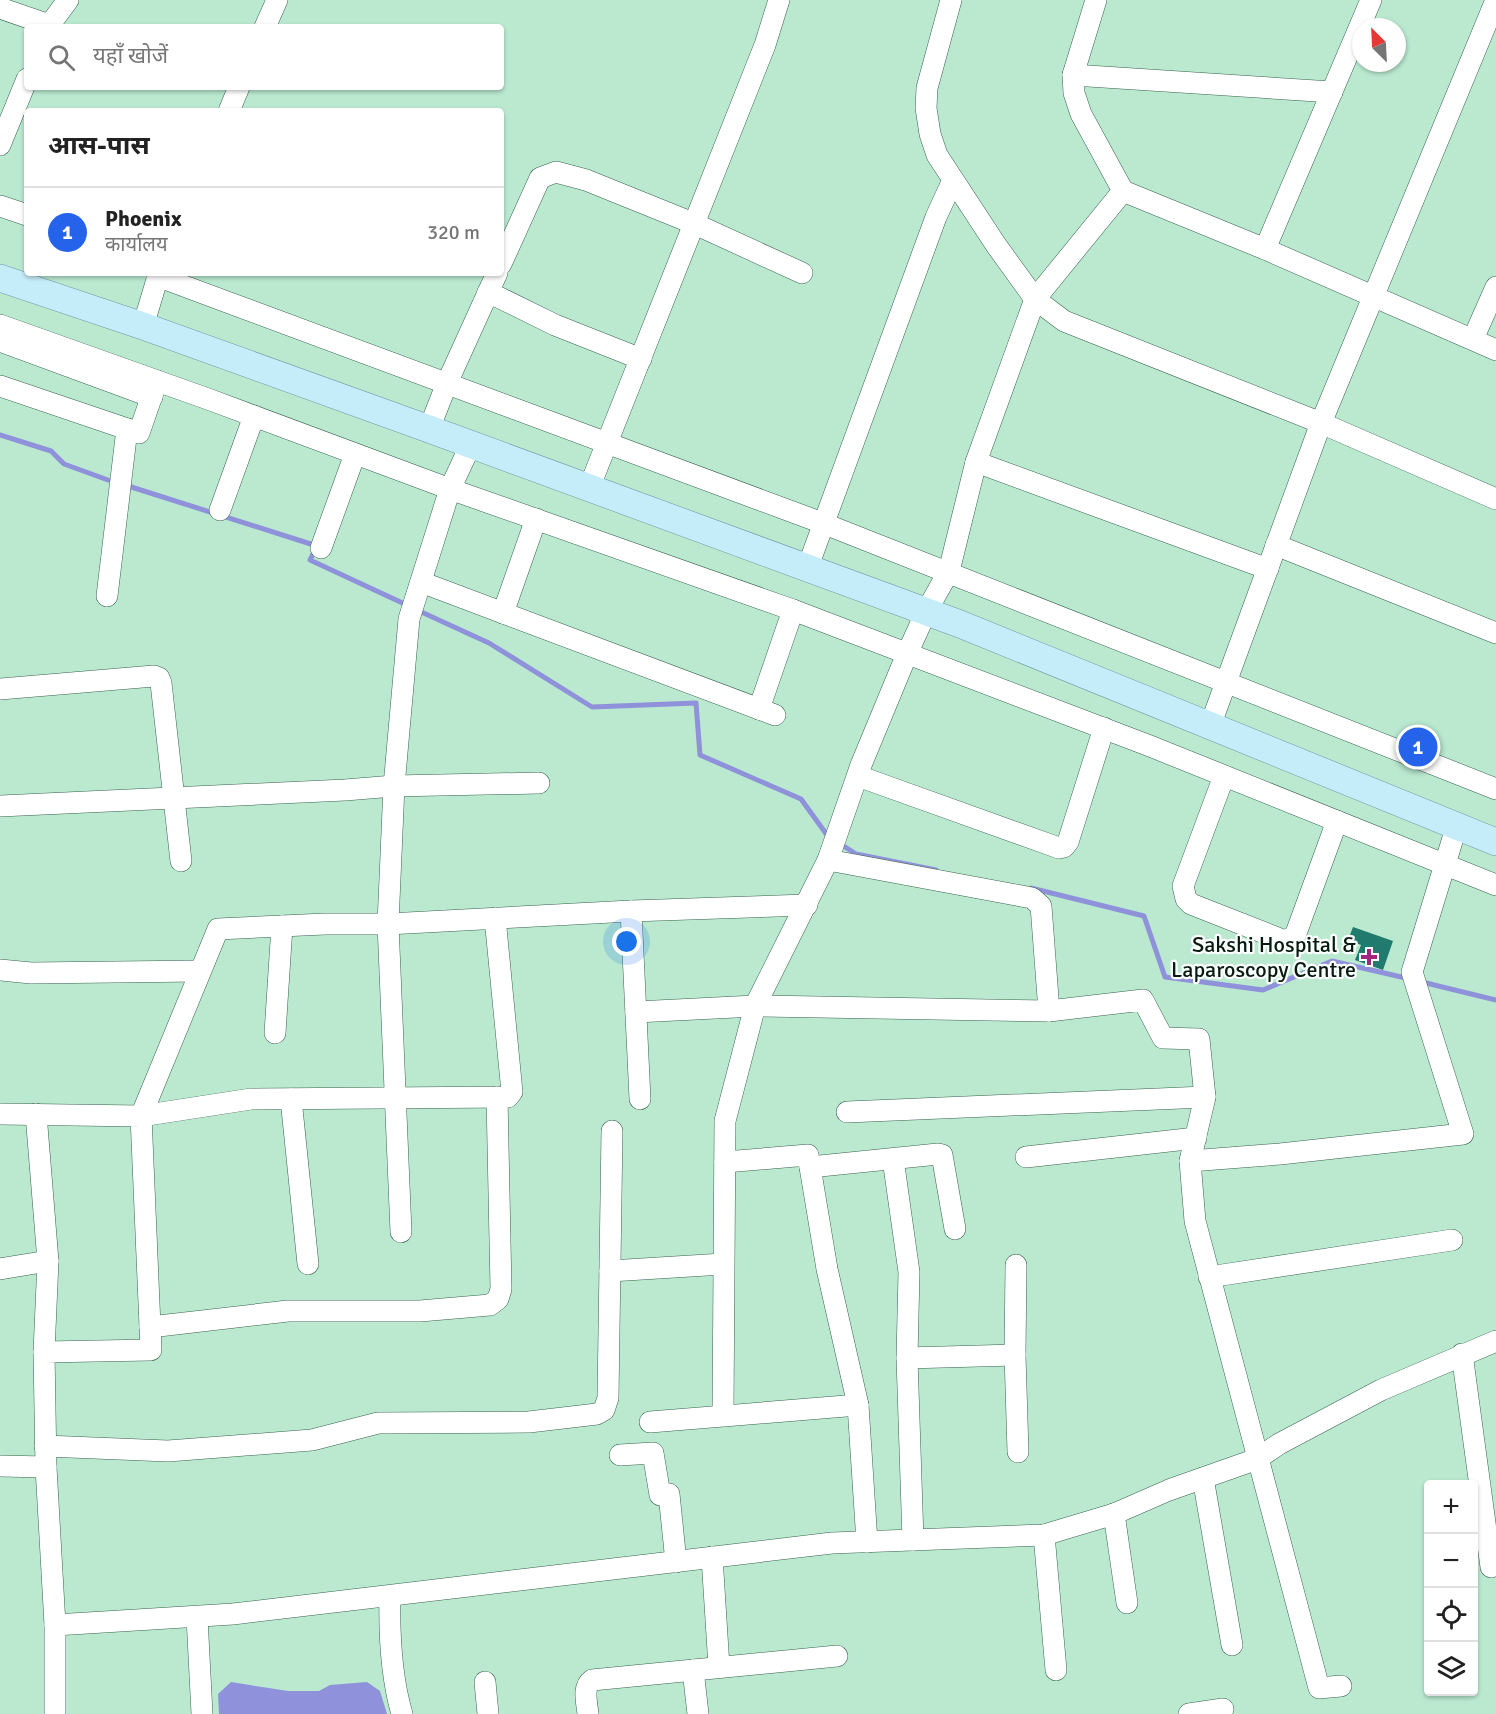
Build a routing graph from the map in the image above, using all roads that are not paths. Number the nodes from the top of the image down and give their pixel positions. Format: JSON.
{"nodes":[{"id":1,"x":68,"y":0,"type":"edge"},
{"id":2,"x":277,"y":0,"type":"edge"},
{"id":3,"x":779,"y":0,"type":"edge"},
{"id":4,"x":951,"y":0,"type":"edge"},
{"id":5,"x":1096,"y":0,"type":"edge"},
{"id":6,"x":1371,"y":0,"type":"edge"},
{"id":7,"x":1496,"y":0,"type":"edge"},
{"id":8,"x":0,"y":8,"type":"edge"},
{"id":9,"x":43,"y":24,"type":"edge"},
{"id":10,"x":50,"y":24,"type":"edge"},
{"id":11,"x":266,"y":24,"type":"edge"},
{"id":12,"x":1073,"y":75,"type":"junction"},
{"id":13,"x":24,"y":86,"type":"edge"},
{"id":14,"x":238,"y":90,"type":"edge"},
{"id":15,"x":1332,"y":92,"type":"junction"},
{"id":16,"x":230,"y":108,"type":"edge"},
{"id":17,"x":0,"y":145,"type":"edge"},
{"id":18,"x":952,"y":180,"type":"junction"},
{"id":19,"x":1123,"y":191,"type":"junction"},
{"id":20,"x":0,"y":206,"type":"edge"},
{"id":21,"x":24,"y":214,"type":"edge"},
{"id":22,"x":695,"y":224,"type":"junction"},
{"id":23,"x":1265,"y":249,"type":"junction"},
{"id":24,"x":504,"y":257,"type":"edge"},
{"id":25,"x":802,"y":273,"type":"dead end"},
{"id":26,"x":158,"y":276,"type":"edge"},
{"id":27,"x":161,"y":276,"type":"edge"},
{"id":28,"x":496,"y":276,"type":"edge"},
{"id":29,"x":0,"y":278,"type":"edge"},
{"id":30,"x":1496,"y":286,"type":"edge"},
{"id":31,"x":488,"y":292,"type":"junction"},
{"id":32,"x":1373,"y":296,"type":"junction"},
{"id":33,"x":1035,"y":298,"type":"junction"},
{"id":34,"x":0,"y":325,"type":"edge"},
{"id":35,"x":143,"y":327,"type":"junction"},
{"id":36,"x":1473,"y":339,"type":"junction"},
{"id":37,"x":0,"y":341,"type":"edge"},
{"id":38,"x":1496,"y":350,"type":"edge"},
{"id":39,"x":641,"y":359,"type":"junction"},
{"id":40,"x":447,"y":383,"type":"junction"},
{"id":41,"x":0,"y":386,"type":"edge"},
{"id":42,"x":155,"y":389,"type":"junction"},
{"id":43,"x":254,"y":416,"type":"junction"},
{"id":44,"x":1321,"y":423,"type":"junction"},
{"id":45,"x":127,"y":429,"type":"junction"},
{"id":46,"x":429,"y":429,"type":"junction"},
{"id":47,"x":608,"y":443,"type":"junction"},
{"id":48,"x":471,"y":444,"type":"junction"},
{"id":49,"x":355,"y":454,"type":"junction"},
{"id":50,"x":976,"y":462,"type":"junction"},
{"id":51,"x":589,"y":488,"type":"junction"},
{"id":52,"x":450,"y":489,"type":"junction"},
{"id":53,"x":1496,"y":499,"type":"edge"},
{"id":54,"x":220,"y":510,"type":"dead end"},
{"id":55,"x":536,"y":519,"type":"junction"},
{"id":56,"x":825,"y":524,"type":"junction"},
{"id":57,"x":1276,"y":545,"type":"junction"},
{"id":58,"x":321,"y":548,"type":"dead end"},
{"id":59,"x":807,"y":569,"type":"junction"},
{"id":60,"x":1268,"y":569,"type":"junction"},
{"id":61,"x":949,"y":571,"type":"junction"},
{"id":62,"x":107,"y":596,"type":"dead end"},
{"id":63,"x":414,"y":601,"type":"junction"},
{"id":64,"x":793,"y":610,"type":"junction"},
{"id":65,"x":926,"y":612,"type":"junction"},
{"id":66,"x":503,"y":613,"type":"junction"},
{"id":67,"x":1496,"y":633,"type":"edge"},
{"id":68,"x":907,"y":654,"type":"junction"},
{"id":69,"x":1227,"y":682,"type":"junction"},
{"id":70,"x":0,"y":689,"type":"edge"},
{"id":71,"x":1210,"y":726,"type":"junction"},
{"id":72,"x":1104,"y":728,"type":"junction"},
{"id":73,"x":858,"y":776,"type":"junction"},
{"id":74,"x":1224,"y":776,"type":"junction"},
{"id":75,"x":538,"y":783,"type":"dead end"},
{"id":76,"x":394,"y":786,"type":"junction"},
{"id":77,"x":1496,"y":789,"type":"edge"},
{"id":78,"x":173,"y":797,"type":"junction"},
{"id":79,"x":0,"y":806,"type":"edge"},
{"id":80,"x":1337,"y":821,"type":"junction"},
{"id":81,"x":1457,"y":825,"type":"junction"},
{"id":82,"x":1496,"y":842,"type":"edge"},
{"id":83,"x":828,"y":860,"type":"junction"},
{"id":84,"x":181,"y":861,"type":"dead end"},
{"id":85,"x":1444,"y":864,"type":"junction"},
{"id":86,"x":1496,"y":885,"type":"edge"},
{"id":87,"x":807,"y":905,"type":"junction"},
{"id":88,"x":631,"y":911,"type":"junction"},
{"id":89,"x":495,"y":918,"type":"junction"},
{"id":90,"x":388,"y":924,"type":"junction"},
{"id":91,"x":282,"y":926,"type":"junction"},
{"id":92,"x":0,"y":970,"type":"edge"},
{"id":93,"x":200,"y":971,"type":"junction"},
{"id":94,"x":755,"y":1006,"type":"junction"},
{"id":95,"x":1049,"y":1011,"type":"junction"},
{"id":96,"x":636,"y":1012,"type":"junction"},
{"id":97,"x":275,"y":1033,"type":"dead end"},
{"id":98,"x":497,"y":1097,"type":"junction"},
{"id":99,"x":1205,"y":1097,"type":"junction"},
{"id":100,"x":291,"y":1099,"type":"junction"},
{"id":101,"x":396,"y":1099,"type":"junction"},
{"id":102,"x":640,"y":1099,"type":"dead end"},
{"id":103,"x":847,"y":1112,"type":"dead end"},
{"id":104,"x":0,"y":1114,"type":"edge"},
{"id":105,"x":36,"y":1114,"type":"junction"},
{"id":106,"x":141,"y":1116,"type":"junction"},
{"id":107,"x":612,"y":1131,"type":"dead end"},
{"id":108,"x":1196,"y":1138,"type":"junction"},
{"id":109,"x":1026,"y":1157,"type":"dead end"},
{"id":110,"x":893,"y":1159,"type":"junction"},
{"id":111,"x":1190,"y":1161,"type":"junction"},
{"id":112,"x":725,"y":1162,"type":"junction"},
{"id":113,"x":810,"y":1167,"type":"junction"},
{"id":114,"x":955,"y":1229,"type":"dead end"},
{"id":115,"x":401,"y":1232,"type":"dead end"},
{"id":116,"x":1452,"y":1240,"type":"dead end"},
{"id":117,"x":48,"y":1260,"type":"junction"},
{"id":118,"x":308,"y":1264,"type":"dead end"},
{"id":119,"x":723,"y":1264,"type":"junction"},
{"id":120,"x":1016,"y":1265,"type":"dead end"},
{"id":121,"x":0,"y":1269,"type":"edge"},
{"id":122,"x":610,"y":1271,"type":"junction"},
{"id":123,"x":1209,"y":1277,"type":"junction"},
{"id":124,"x":150,"y":1328,"type":"junction"},
{"id":125,"x":1496,"y":1341,"type":"edge"},
{"id":126,"x":44,"y":1352,"type":"junction"},
{"id":127,"x":1462,"y":1354,"type":"junction"},
{"id":128,"x":1015,"y":1355,"type":"junction"},
{"id":129,"x":907,"y":1358,"type":"junction"},
{"id":130,"x":858,"y":1405,"type":"junction"},
{"id":131,"x":723,"y":1415,"type":"junction"},
{"id":132,"x":650,"y":1422,"type":"dead end"},
{"id":133,"x":1018,"y":1452,"type":"dead end"},
{"id":134,"x":620,"y":1455,"type":"dead end"},
{"id":135,"x":46,"y":1456,"type":"junction"},
{"id":136,"x":1257,"y":1459,"type":"junction"},
{"id":137,"x":0,"y":1466,"type":"edge"},
{"id":138,"x":1203,"y":1478,"type":"junction"},
{"id":139,"x":1114,"y":1514,"type":"junction"},
{"id":140,"x":1044,"y":1535,"type":"junction"},
{"id":141,"x":914,"y":1540,"type":"junction"},
{"id":142,"x":867,"y":1542,"type":"junction"},
{"id":143,"x":712,"y":1557,"type":"junction"},
{"id":144,"x":676,"y":1562,"type":"junction"},
{"id":145,"x":1487,"y":1567,"type":"edge"},
{"id":146,"x":390,"y":1596,"type":"junction"},
{"id":147,"x":1127,"y":1603,"type":"dead end"},
{"id":148,"x":197,"y":1617,"type":"junction"},
{"id":149,"x":55,"y":1625,"type":"junction"},
{"id":150,"x":1232,"y":1645,"type":"dead end"},
{"id":151,"x":837,"y":1656,"type":"dead end"},
{"id":152,"x":719,"y":1667,"type":"junction"},
{"id":153,"x":693,"y":1670,"type":"junction"},
{"id":154,"x":1056,"y":1670,"type":"dead end"},
{"id":155,"x":484,"y":1682,"type":"dead end"},
{"id":156,"x":1341,"y":1686,"type":"dead end"},
{"id":157,"x":1223,"y":1709,"type":"dead end"},
{"id":158,"x":55,"y":1714,"type":"edge"},
{"id":159,"x":202,"y":1714,"type":"edge"},
{"id":160,"x":402,"y":1714,"type":"edge"},
{"id":161,"x":488,"y":1714,"type":"edge"},
{"id":162,"x":588,"y":1714,"type":"edge"},
{"id":163,"x":698,"y":1714,"type":"edge"},
{"id":164,"x":1189,"y":1714,"type":"edge"}],
"edges":[{"from":1,"to":10,"type":"street"},
{"from":2,"to":11,"type":"street"},
{"from":3,"to":22,"type":"street"},
{"from":4,"to":18,"type":"street"},
{"from":5,"to":12,"type":"street"},
{"from":6,"to":15,"type":"street"},
{"from":7,"to":32,"type":"street"},
{"from":8,"to":9,"type":"street"},
{"from":12,"to":15,"type":"street"},
{"from":12,"to":19,"type":"street"},
{"from":13,"to":17,"type":"street"},
{"from":14,"to":16,"type":"street"},
{"from":15,"to":23,"type":"street"},
{"from":18,"to":33,"type":"street"},
{"from":18,"to":56,"type":"street"},
{"from":19,"to":23,"type":"street"},
{"from":19,"to":33,"type":"street"},
{"from":20,"to":21,"type":"street"},
{"from":22,"to":24,"type":"street"},
{"from":22,"to":25,"type":"street"},
{"from":22,"to":39,"type":"street"},
{"from":23,"to":32,"type":"street"},
{"from":26,"to":35,"type":"street"},
{"from":27,"to":40,"type":"street"},
{"from":28,"to":31,"type":"street"},
{"from":29,"to":35,"type":"main road"},
{"from":30,"to":36,"type":"street"},
{"from":31,"to":39,"type":"street"},
{"from":31,"to":40,"type":"street"},
{"from":32,"to":36,"type":"street"},
{"from":32,"to":44,"type":"street"},
{"from":33,"to":44,"type":"street"},
{"from":33,"to":50,"type":"street"},
{"from":34,"to":42,"type":"street"},
{"from":35,"to":46,"type":"main road"},
{"from":36,"to":38,"type":"street"},
{"from":37,"to":42,"type":"street"},
{"from":39,"to":47,"type":"street"},
{"from":40,"to":46,"type":"street"},
{"from":40,"to":47,"type":"street"},
{"from":41,"to":45,"type":"street"},
{"from":42,"to":43,"type":"street"},
{"from":42,"to":45,"type":"street"},
{"from":43,"to":49,"type":"street"},
{"from":43,"to":54,"type":"street"},
{"from":44,"to":53,"type":"street"},
{"from":44,"to":57,"type":"street"},
{"from":45,"to":62,"type":"street"},
{"from":46,"to":48,"type":"main road"},
{"from":47,"to":51,"type":"street"},
{"from":47,"to":56,"type":"street"},
{"from":48,"to":51,"type":"main road"},
{"from":48,"to":52,"type":"street"},
{"from":49,"to":52,"type":"street"},
{"from":49,"to":58,"type":"street"},
{"from":50,"to":60,"type":"street"},
{"from":50,"to":61,"type":"street"},
{"from":51,"to":59,"type":"main road"},
{"from":52,"to":55,"type":"street"},
{"from":52,"to":63,"type":"street"},
{"from":55,"to":64,"type":"street"},
{"from":55,"to":66,"type":"street"},
{"from":56,"to":59,"type":"street"},
{"from":56,"to":61,"type":"street"},
{"from":57,"to":60,"type":"street"},
{"from":57,"to":67,"type":"street"},
{"from":59,"to":65,"type":"main road"},
{"from":60,"to":69,"type":"street"},
{"from":61,"to":65,"type":"street"},
{"from":61,"to":69,"type":"street"},
{"from":63,"to":66,"type":"street"},
{"from":63,"to":76,"type":"street"},
{"from":64,"to":66,"type":"street"},
{"from":64,"to":68,"type":"street"},
{"from":65,"to":68,"type":"street"},
{"from":65,"to":71,"type":"main road"},
{"from":68,"to":72,"type":"street"},
{"from":68,"to":73,"type":"street"},
{"from":69,"to":71,"type":"street"},
{"from":69,"to":77,"type":"street"},
{"from":70,"to":78,"type":"street"},
{"from":71,"to":81,"type":"main road"},
{"from":72,"to":73,"type":"street"},
{"from":72,"to":74,"type":"street"},
{"from":73,"to":83,"type":"street"},
{"from":74,"to":80,"type":"street"},
{"from":74,"to":80,"type":"street"},
{"from":75,"to":76,"type":"street"},
{"from":76,"to":78,"type":"street"},
{"from":76,"to":90,"type":"street"},
{"from":78,"to":79,"type":"street"},
{"from":78,"to":84,"type":"street"},
{"from":80,"to":85,"type":"street"},
{"from":81,"to":82,"type":"main road"},
{"from":81,"to":85,"type":"street"},
{"from":83,"to":87,"type":"street"},
{"from":83,"to":95,"type":"street"},
{"from":85,"to":86,"type":"street"},
{"from":85,"to":111,"type":"street"},
{"from":87,"to":88,"type":"street"},
{"from":87,"to":94,"type":"street"},
{"from":88,"to":89,"type":"street"},
{"from":88,"to":96,"type":"street"},
{"from":89,"to":90,"type":"street"},
{"from":89,"to":98,"type":"street"},
{"from":90,"to":91,"type":"street"},
{"from":90,"to":101,"type":"street"},
{"from":91,"to":93,"type":"street"},
{"from":91,"to":97,"type":"street"},
{"from":92,"to":93,"type":"street"},
{"from":93,"to":106,"type":"street"},
{"from":94,"to":95,"type":"street"},
{"from":94,"to":96,"type":"street"},
{"from":94,"to":112,"type":"street"},
{"from":95,"to":99,"type":"street"},
{"from":96,"to":102,"type":"street"},
{"from":98,"to":101,"type":"street"},
{"from":98,"to":124,"type":"street"},
{"from":99,"to":103,"type":"street"},
{"from":99,"to":108,"type":"street"},
{"from":100,"to":101,"type":"street"},
{"from":100,"to":106,"type":"street"},
{"from":100,"to":118,"type":"street"},
{"from":101,"to":115,"type":"street"},
{"from":104,"to":105,"type":"street"},
{"from":105,"to":106,"type":"street"},
{"from":105,"to":117,"type":"street"},
{"from":106,"to":124,"type":"street"},
{"from":107,"to":122,"type":"street"},
{"from":108,"to":109,"type":"street"},
{"from":108,"to":111,"type":"street"},
{"from":110,"to":113,"type":"street"},
{"from":110,"to":114,"type":"street"},
{"from":110,"to":129,"type":"street"},
{"from":111,"to":123,"type":"street"},
{"from":112,"to":113,"type":"street"},
{"from":112,"to":119,"type":"street"},
{"from":113,"to":130,"type":"street"},
{"from":116,"to":123,"type":"street"},
{"from":117,"to":121,"type":"street"},
{"from":117,"to":126,"type":"street"},
{"from":119,"to":122,"type":"street"},
{"from":119,"to":131,"type":"street"},
{"from":120,"to":128,"type":"street"},
{"from":122,"to":135,"type":"street"},
{"from":123,"to":136,"type":"street"},
{"from":124,"to":126,"type":"street"},
{"from":125,"to":127,"type":"street"},
{"from":126,"to":135,"type":"street"},
{"from":127,"to":136,"type":"street"},
{"from":127,"to":145,"type":"street"},
{"from":128,"to":129,"type":"street"},
{"from":128,"to":133,"type":"street"},
{"from":129,"to":141,"type":"street"},
{"from":130,"to":131,"type":"street"},
{"from":130,"to":142,"type":"street"},
{"from":131,"to":132,"type":"street"},
{"from":134,"to":144,"type":"street"},
{"from":135,"to":137,"type":"street"},
{"from":135,"to":149,"type":"street"},
{"from":136,"to":138,"type":"street"},
{"from":136,"to":156,"type":"street"},
{"from":138,"to":139,"type":"street"},
{"from":138,"to":150,"type":"street"},
{"from":139,"to":140,"type":"street"},
{"from":139,"to":147,"type":"street"},
{"from":140,"to":141,"type":"street"},
{"from":140,"to":154,"type":"street"},
{"from":141,"to":142,"type":"street"},
{"from":142,"to":143,"type":"street"},
{"from":143,"to":144,"type":"street"},
{"from":143,"to":152,"type":"street"},
{"from":144,"to":146,"type":"street"},
{"from":146,"to":148,"type":"street"},
{"from":146,"to":160,"type":"street"},
{"from":148,"to":149,"type":"street"},
{"from":148,"to":159,"type":"street"},
{"from":149,"to":158,"type":"street"},
{"from":151,"to":152,"type":"street"},
{"from":152,"to":153,"type":"street"},
{"from":153,"to":162,"type":"street"},
{"from":153,"to":163,"type":"street"},
{"from":155,"to":161,"type":"street"},
{"from":157,"to":164,"type":"street"}]}
